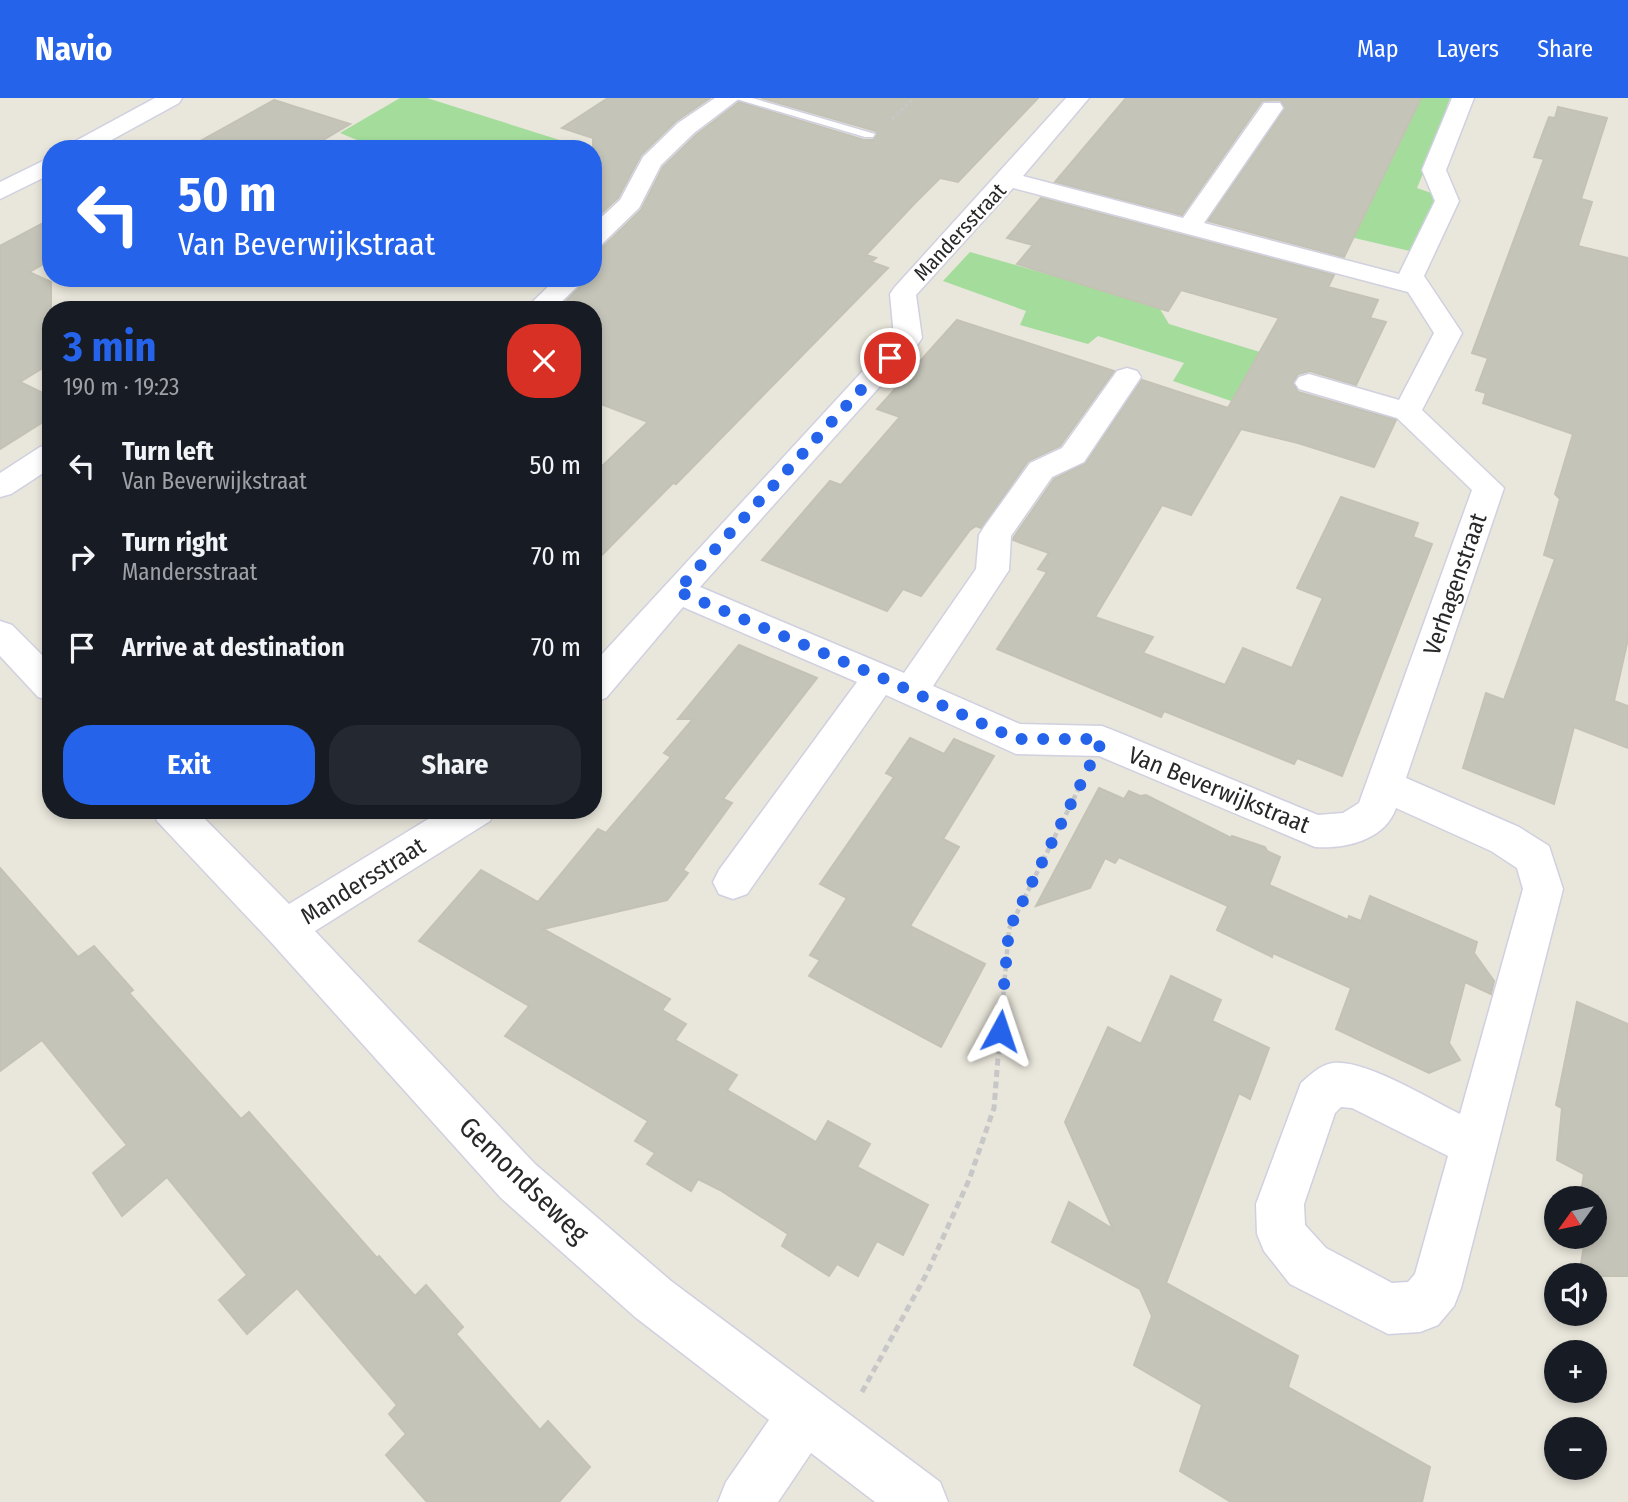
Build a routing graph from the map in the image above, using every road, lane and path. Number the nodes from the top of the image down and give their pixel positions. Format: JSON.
{"nodes":[{"id":1,"x":172,"y":98,"type":"edge"},
{"id":2,"x":729,"y":98,"type":"edge"},
{"id":3,"x":739,"y":98,"type":"edge"},
{"id":4,"x":1078,"y":98,"type":"edge"},
{"id":5,"x":1463,"y":98,"type":"edge"},
{"id":6,"x":1272,"y":108,"type":"dead end"},
{"id":7,"x":869,"y":134,"type":"dead end"},
{"id":8,"x":95,"y":140,"type":"edge"},
{"id":9,"x":42,"y":169,"type":"edge"},
{"id":10,"x":1009,"y":180,"type":"junction"},
{"id":11,"x":0,"y":192,"type":"edge"},
{"id":12,"x":1190,"y":226,"type":"junction"},
{"id":13,"x":602,"y":230,"type":"edge"},
{"id":14,"x":563,"y":287,"type":"edge"},
{"id":15,"x":1419,"y":287,"type":"junction"},
{"id":16,"x":547,"y":301,"type":"edge"},
{"id":17,"x":1127,"y":377,"type":"dead end"},
{"id":18,"x":1309,"y":383,"type":"dead end"},
{"id":19,"x":1407,"y":412,"type":"junction"},
{"id":20,"x":42,"y":460,"type":"edge"},
{"id":21,"x":0,"y":487,"type":"edge"},
{"id":22,"x":677,"y":591,"type":"junction"},
{"id":23,"x":0,"y":634,"type":"edge"},
{"id":24,"x":42,"y":678,"type":"edge"},
{"id":25,"x":602,"y":678,"type":"edge"},
{"id":26,"x":895,"y":684,"type":"junction"},
{"id":27,"x":1102,"y":741,"type":"junction"},
{"id":28,"x":1384,"y":785,"type":"junction"},
{"id":29,"x":180,"y":819,"type":"edge"},
{"id":30,"x":461,"y":819,"type":"edge"},
{"id":31,"x":733,"y":882,"type":"dead end"},
{"id":32,"x":285,"y":928,"type":"junction"},
{"id":33,"x":1474,"y":1145,"type":"junction"},
{"id":34,"x":820,"y":1427,"type":"junction"},
{"id":35,"x":746,"y":1502,"type":"edge"},
{"id":36,"x":920,"y":1502,"type":"edge"}],
"edges":[{"from":1,"to":8,"type":"street"},
{"from":2,"to":13,"type":"street"},
{"from":3,"to":7,"type":"lane"},
{"from":4,"to":10,"type":"street","name":"Mandersstraat"},
{"from":5,"to":15,"type":"street"},
{"from":6,"to":12,"type":"street"},
{"from":9,"to":11,"type":"street"},
{"from":10,"to":12,"type":"street"},
{"from":10,"to":22,"type":"street","name":"Mandersstraat"},
{"from":12,"to":15,"type":"street"},
{"from":14,"to":16,"type":"street"},
{"from":15,"to":19,"type":"street"},
{"from":17,"to":26,"type":"street"},
{"from":18,"to":19,"type":"street","name":"Verhagenstraat"},
{"from":19,"to":28,"type":"street","name":"Verhagenstraat"},
{"from":20,"to":21,"type":"street"},
{"from":22,"to":25,"type":"street","name":"Mandersstraat"},
{"from":22,"to":26,"type":"street","name":"Van Beverwijkstraat"},
{"from":23,"to":24,"type":"street"},
{"from":26,"to":27,"type":"street","name":"Van Beverwijkstraat"},
{"from":26,"to":31,"type":"street"},
{"from":27,"to":28,"type":"street","name":"Van Beverwijkstraat"},
{"from":27,"to":34,"type":"path"},
{"from":28,"to":33,"type":"street"},
{"from":29,"to":32,"type":"street","name":"Gemondseweg"},
{"from":30,"to":32,"type":"street","name":"Mandersstraat"},
{"from":32,"to":34,"type":"street","name":"Gemondseweg"},
{"from":33,"to":33,"type":"street"},
{"from":34,"to":35,"type":"street"},
{"from":34,"to":36,"type":"street","name":"Gemondseweg"}]}
